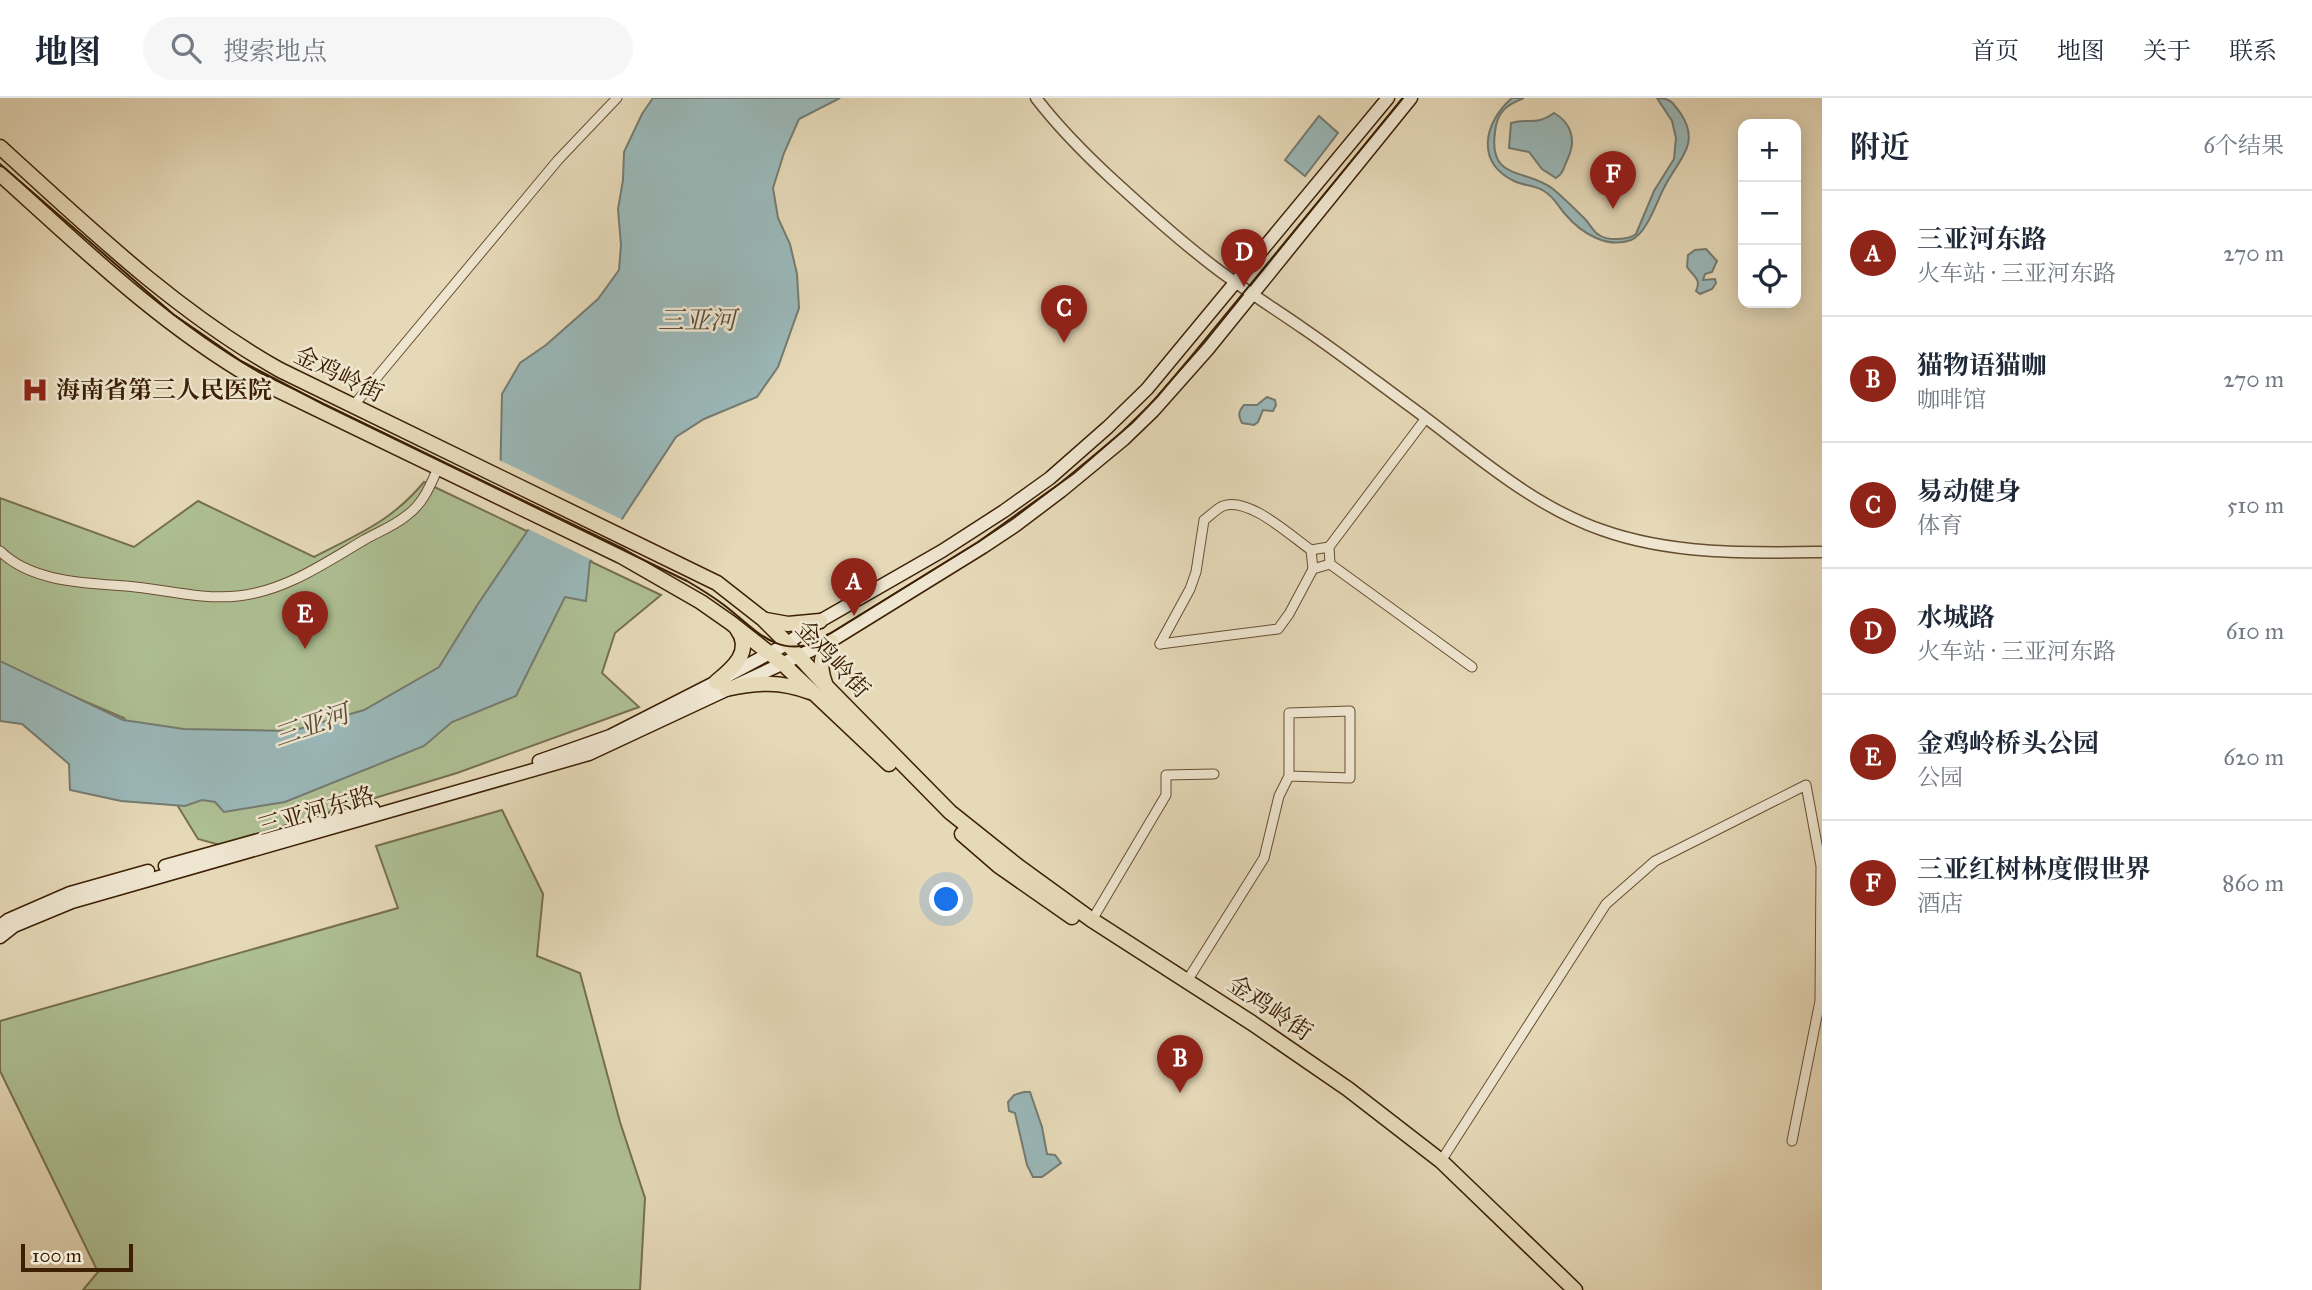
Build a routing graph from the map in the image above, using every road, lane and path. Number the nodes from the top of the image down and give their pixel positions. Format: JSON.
{"nodes":[{"id":1,"x":617,"y":98,"type":"edge"},
{"id":2,"x":1036,"y":98,"type":"edge"},
{"id":3,"x":1388,"y":98,"type":"edge"},
{"id":4,"x":1411,"y":98,"type":"edge"},
{"id":5,"x":0,"y":147,"type":"edge"},
{"id":6,"x":0,"y":174,"type":"edge"},
{"id":7,"x":1236,"y":283,"type":"junction"},
{"id":8,"x":1253,"y":295,"type":"junction"},
{"id":9,"x":353,"y":405,"type":"junction"},
{"id":10,"x":1426,"y":418,"type":"junction"},
{"id":11,"x":438,"y":468,"type":"junction"},
{"id":12,"x":1329,"y":547,"type":"junction"},
{"id":13,"x":1311,"y":550,"type":"junction"},
{"id":14,"x":0,"y":551,"type":"edge"},
{"id":15,"x":1822,"y":552,"type":"edge"},
{"id":16,"x":1331,"y":564,"type":"junction"},
{"id":17,"x":1313,"y":569,"type":"junction"},
{"id":18,"x":763,"y":619,"type":"junction"},
{"id":19,"x":820,"y":621,"type":"junction"},
{"id":20,"x":731,"y":622,"type":"junction"},
{"id":21,"x":831,"y":641,"type":"junction"},
{"id":22,"x":787,"y":643,"type":"junction"},
{"id":23,"x":769,"y":653,"type":"junction"},
{"id":24,"x":800,"y":656,"type":"junction"},
{"id":25,"x":783,"y":664,"type":"junction"},
{"id":26,"x":1472,"y":667,"type":"dead end"},
{"id":27,"x":721,"y":686,"type":"junction"},
{"id":28,"x":822,"y":691,"type":"junction"},
{"id":29,"x":1214,"y":774,"type":"dead end"},
{"id":30,"x":1289,"y":776,"type":"junction"},
{"id":31,"x":1821,"y":866,"type":"edge"},
{"id":32,"x":1092,"y":920,"type":"junction"},
{"id":33,"x":0,"y":926,"type":"edge"},
{"id":34,"x":0,"y":937,"type":"edge"},
{"id":35,"x":1186,"y":981,"type":"junction"},
{"id":36,"x":1792,"y":1141,"type":"dead end"},
{"id":37,"x":1441,"y":1161,"type":"junction"},
{"id":38,"x":1566,"y":1290,"type":"edge"},
{"id":39,"x":1575,"y":1290,"type":"edge"}],
"edges":[{"from":1,"to":9,"type":"street"},
{"from":2,"to":7,"type":"street"},
{"from":3,"to":7,"type":"main road","name":"三亚河东路"},
{"from":4,"to":8,"type":"main road","name":"三亚河东路"},
{"from":5,"to":9,"type":"main road","name":"金鸡岭街"},
{"from":6,"to":11,"type":"main road","name":"金鸡岭街"},
{"from":7,"to":8,"type":"street"},
{"from":7,"to":19,"type":"main road","name":"三亚河东路"},
{"from":8,"to":10,"type":"street"},
{"from":8,"to":21,"type":"main road","name":"三亚河东路"},
{"from":9,"to":18,"type":"main road","name":"金鸡岭街"},
{"from":10,"to":12,"type":"street"},
{"from":10,"to":15,"type":"street"},
{"from":11,"to":14,"type":"street"},
{"from":11,"to":20,"type":"main road","name":"金鸡岭街"},
{"from":12,"to":13,"type":"street"},
{"from":12,"to":16,"type":"street"},
{"from":13,"to":17,"type":"street"},
{"from":13,"to":17,"type":"street"},
{"from":16,"to":17,"type":"street"},
{"from":16,"to":26,"type":"street"},
{"from":18,"to":19,"type":"main road"},
{"from":18,"to":22,"type":"main road","name":"金鸡岭街"},
{"from":19,"to":22,"type":"main road","name":"三亚河东路"},
{"from":20,"to":23,"type":"main road","name":"金鸡岭街"},
{"from":20,"to":27,"type":"main road"},
{"from":21,"to":24,"type":"main road","name":"三亚河东路"},
{"from":21,"to":28,"type":"main road"},
{"from":22,"to":23,"type":"main road","name":"三亚河东路"},
{"from":22,"to":24,"type":"main road","name":"金鸡岭街"},
{"from":23,"to":25,"type":"main road","name":"金鸡岭街"},
{"from":23,"to":27,"type":"main road","name":"三亚河东路"},
{"from":24,"to":25,"type":"main road","name":"三亚河东路"},
{"from":24,"to":28,"type":"main road","name":"金鸡岭街"},
{"from":25,"to":27,"type":"main road","name":"三亚河东路"},
{"from":25,"to":28,"type":"main road","name":"金鸡岭街"},
{"from":27,"to":28,"type":"main road"},
{"from":27,"to":33,"type":"main road","name":"三亚河东路"},
{"from":27,"to":34,"type":"main road","name":"三亚河东路"},
{"from":28,"to":32,"type":"main road","name":"金鸡岭街"},
{"from":28,"to":38,"type":"main road","name":"金鸡岭街"},
{"from":29,"to":32,"type":"street"},
{"from":30,"to":30,"type":"street"},
{"from":30,"to":35,"type":"street"},
{"from":31,"to":36,"type":"street"},
{"from":31,"to":37,"type":"street"},
{"from":32,"to":35,"type":"main road","name":"金鸡岭街"},
{"from":35,"to":37,"type":"main road","name":"金鸡岭街"},
{"from":37,"to":39,"type":"main road","name":"金鸡岭街"}]}
